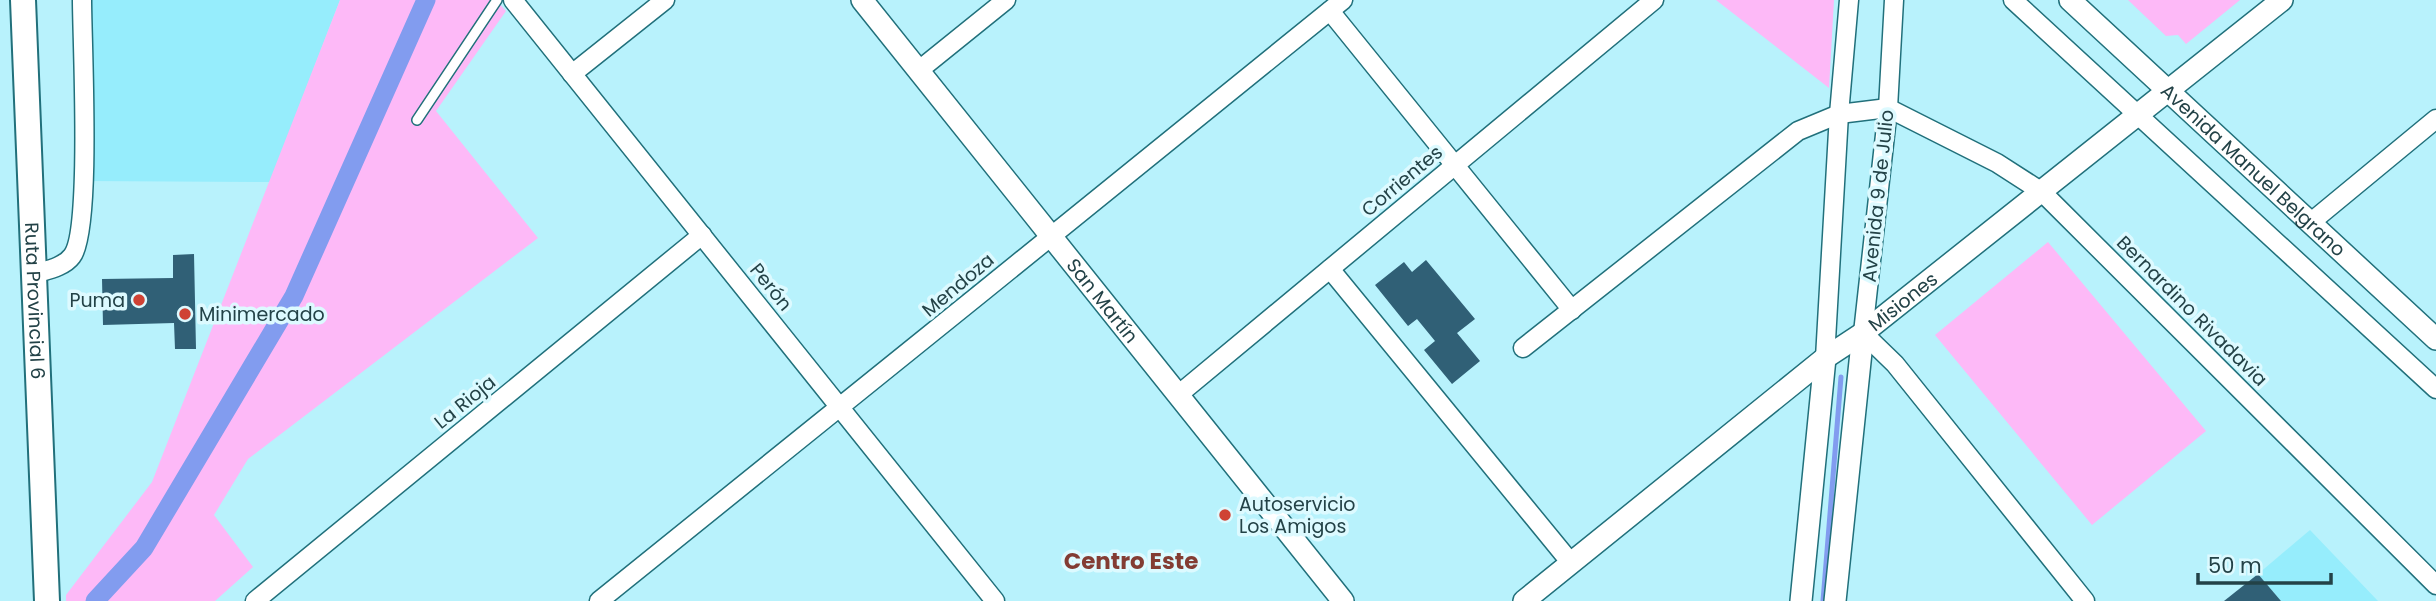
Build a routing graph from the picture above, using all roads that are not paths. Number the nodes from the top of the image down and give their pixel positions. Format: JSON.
{"nodes":[{"id":1,"x":23,"y":0,"type":"edge"},
{"id":2,"x":82,"y":0,"type":"edge"},
{"id":3,"x":497,"y":0,"type":"edge"},
{"id":4,"x":513,"y":0,"type":"edge"},
{"id":5,"x":664,"y":0,"type":"edge"},
{"id":6,"x":862,"y":0,"type":"edge"},
{"id":7,"x":1006,"y":0,"type":"edge"},
{"id":8,"x":1654,"y":0,"type":"edge"},
{"id":9,"x":1849,"y":0,"type":"edge"},
{"id":10,"x":1894,"y":0,"type":"edge"},
{"id":11,"x":2013,"y":0,"type":"edge"},
{"id":12,"x":2070,"y":0,"type":"edge"},
{"id":13,"x":2282,"y":0,"type":"edge"},
{"id":14,"x":1336,"y":5,"type":"edge"},
{"id":15,"x":918,"y":71,"type":"junction"},
{"id":16,"x":572,"y":74,"type":"junction"},
{"id":17,"x":2168,"y":91,"type":"junction"},
{"id":18,"x":1888,"y":108,"type":"junction"},
{"id":19,"x":1839,"y":114,"type":"junction"},
{"id":20,"x":2139,"y":115,"type":"junction"},
{"id":21,"x":2436,"y":119,"type":"edge"},
{"id":22,"x":417,"y":120,"type":"dead end"},
{"id":23,"x":1455,"y":165,"type":"junction"},
{"id":24,"x":2042,"y":192,"type":"junction"},
{"id":25,"x":2310,"y":223,"type":"junction"},
{"id":26,"x":702,"y":236,"type":"junction"},
{"id":27,"x":1050,"y":236,"type":"junction"},
{"id":28,"x":1330,"y":269,"type":"junction"},
{"id":29,"x":34,"y":274,"type":"junction"},
{"id":30,"x":1572,"y":310,"type":"junction"},
{"id":31,"x":1863,"y":333,"type":"junction"},
{"id":32,"x":2436,"y":340,"type":"edge"},
{"id":33,"x":1523,"y":348,"type":"dead end"},
{"id":34,"x":1825,"y":359,"type":"junction"},
{"id":35,"x":2436,"y":389,"type":"edge"},
{"id":36,"x":1178,"y":395,"type":"junction"},
{"id":37,"x":841,"y":409,"type":"junction"},
{"id":38,"x":1571,"y":563,"type":"junction"},
{"id":39,"x":2436,"y":585,"type":"edge"},
{"id":40,"x":47,"y":591,"type":"edge"},
{"id":41,"x":255,"y":601,"type":"edge"},
{"id":42,"x":599,"y":601,"type":"edge"},
{"id":43,"x":995,"y":601,"type":"edge"},
{"id":44,"x":1343,"y":601,"type":"edge"},
{"id":45,"x":1524,"y":601,"type":"edge"},
{"id":46,"x":1801,"y":601,"type":"edge"},
{"id":47,"x":1835,"y":601,"type":"edge"},
{"id":48,"x":2085,"y":601,"type":"edge"}],
"edges":[{"from":1,"to":29,"type":"main road","name":"Ruta Provincial 6"},
{"from":2,"to":29,"type":"street"},
{"from":3,"to":22,"type":"lane"},
{"from":4,"to":16,"type":"street","name":"Perón"},
{"from":5,"to":16,"type":"street"},
{"from":6,"to":15,"type":"street","name":"San Martín"},
{"from":7,"to":15,"type":"street"},
{"from":8,"to":23,"type":"street","name":"Corrientes"},
{"from":9,"to":19,"type":"street","name":"Avenida 9 de Julio"},
{"from":10,"to":18,"type":"street","name":"Avenida 9 de Julio"},
{"from":11,"to":20,"type":"street"},
{"from":12,"to":17,"type":"street","name":"Avenida Manuel Belgrano"},
{"from":13,"to":17,"type":"street","name":"Misiones"},
{"from":14,"to":23,"type":"street"},
{"from":14,"to":27,"type":"street","name":"Mendoza"},
{"from":15,"to":27,"type":"street","name":"San Martín"},
{"from":16,"to":26,"type":"street","name":"Perón"},
{"from":17,"to":20,"type":"street","name":"Misiones"},
{"from":17,"to":25,"type":"street","name":"Avenida Manuel Belgrano"},
{"from":18,"to":19,"type":"street"},
{"from":18,"to":24,"type":"street","name":"Bernardino Rivadavia"},
{"from":18,"to":31,"type":"street","name":"Avenida 9 de Julio"},
{"from":19,"to":30,"type":"street"},
{"from":19,"to":34,"type":"street","name":"Avenida 9 de Julio"},
{"from":20,"to":24,"type":"street","name":"Misiones"},
{"from":20,"to":35,"type":"street"},
{"from":21,"to":25,"type":"street"},
{"from":23,"to":28,"type":"street","name":"Corrientes"},
{"from":23,"to":30,"type":"street"},
{"from":24,"to":31,"type":"street","name":"Misiones"},
{"from":24,"to":39,"type":"street","name":"Bernardino Rivadavia"},
{"from":25,"to":32,"type":"street","name":"Avenida Manuel Belgrano"},
{"from":26,"to":37,"type":"street","name":"Perón"},
{"from":26,"to":41,"type":"street","name":"La Rioja"},
{"from":27,"to":36,"type":"street","name":"San Martín"},
{"from":27,"to":37,"type":"street","name":"Mendoza"},
{"from":28,"to":36,"type":"street","name":"Corrientes"},
{"from":28,"to":38,"type":"street"},
{"from":29,"to":40,"type":"main road","name":"Ruta Provincial 6"},
{"from":30,"to":33,"type":"street"},
{"from":31,"to":34,"type":"street","name":"Misiones"},
{"from":31,"to":47,"type":"street","name":"Avenida 9 de Julio"},
{"from":31,"to":48,"type":"street"},
{"from":34,"to":38,"type":"street","name":"Misiones"},
{"from":34,"to":46,"type":"street","name":"Avenida 9 de Julio"},
{"from":36,"to":44,"type":"street","name":"San Martín"},
{"from":37,"to":42,"type":"street","name":"Mendoza"},
{"from":37,"to":43,"type":"street","name":"Perón"},
{"from":38,"to":45,"type":"street","name":"Misiones"}]}
